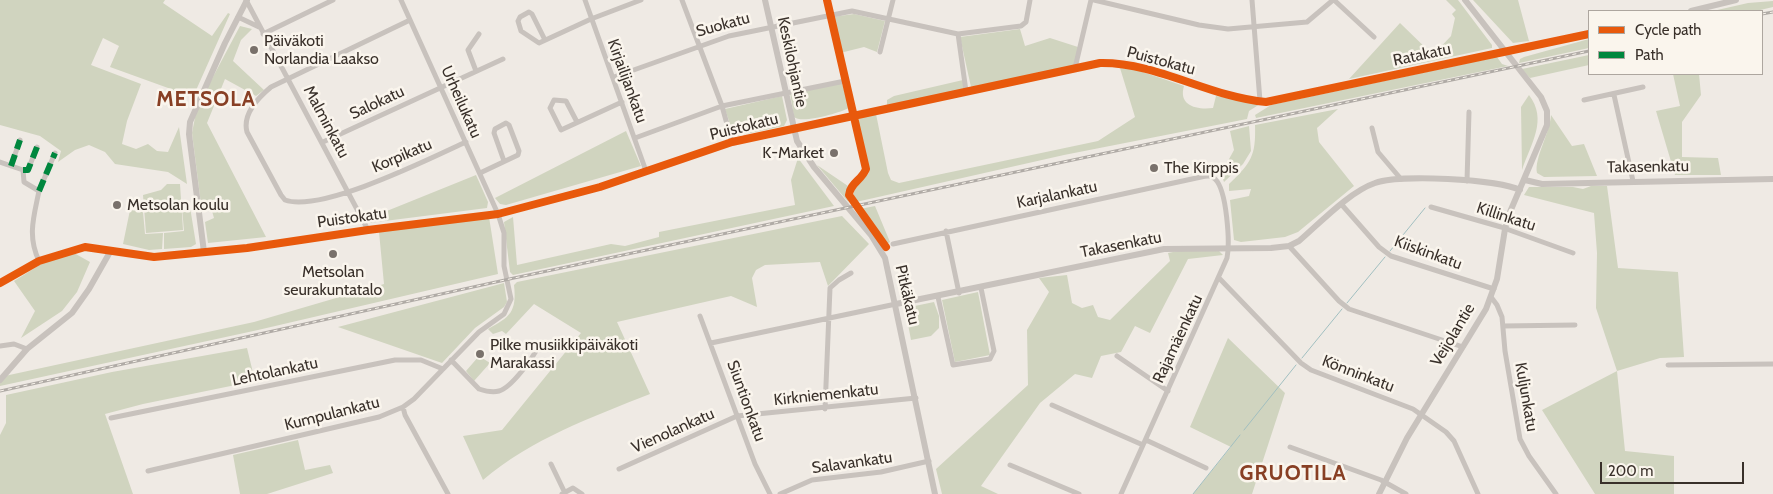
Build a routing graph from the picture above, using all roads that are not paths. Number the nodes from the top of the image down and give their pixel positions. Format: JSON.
{"nodes":[{"id":1,"x":247,"y":0,"type":"edge"},
{"id":2,"x":332,"y":0,"type":"edge"},
{"id":3,"x":401,"y":0,"type":"edge"},
{"id":4,"x":585,"y":0,"type":"edge"},
{"id":5,"x":642,"y":0,"type":"edge"},
{"id":6,"x":682,"y":0,"type":"edge"},
{"id":7,"x":765,"y":0,"type":"edge"},
{"id":8,"x":893,"y":0,"type":"edge"},
{"id":9,"x":1030,"y":0,"type":"edge"},
{"id":10,"x":1092,"y":0,"type":"edge"},
{"id":11,"x":1252,"y":0,"type":"edge"},
{"id":12,"x":1333,"y":0,"type":"edge"},
{"id":13,"x":1465,"y":0,"type":"edge"},
{"id":14,"x":1736,"y":0,"type":"edge"},
{"id":15,"x":1694,"y":10,"type":"edge"},
{"id":16,"x":238,"y":17,"type":"junction"},
{"id":17,"x":591,"y":19,"type":"junction"},
{"id":18,"x":889,"y":19,"type":"junction"},
{"id":19,"x":410,"y":20,"type":"junction"},
{"id":20,"x":259,"y":26,"type":"junction"},
{"id":21,"x":770,"y":27,"type":"junction"},
{"id":22,"x":1255,"y":27,"type":"junction"},
{"id":23,"x":263,"y":34,"type":"junction"},
{"id":24,"x":480,"y":34,"type":"dead end"},
{"id":25,"x":958,"y":34,"type":"junction"},
{"id":26,"x":1588,"y":34,"type":"edge"},
{"id":27,"x":1374,"y":37,"type":"dead end"},
{"id":28,"x":545,"y":40,"type":"junction"},
{"id":29,"x":698,"y":46,"type":"junction"},
{"id":30,"x":880,"y":52,"type":"dead end"},
{"id":31,"x":1506,"y":52,"type":"junction"},
{"id":32,"x":503,"y":59,"type":"dead end"},
{"id":33,"x":1075,"y":68,"type":"junction"},
{"id":34,"x":476,"y":71,"type":"junction"},
{"id":35,"x":614,"y":77,"type":"junction"},
{"id":36,"x":288,"y":78,"type":"junction"},
{"id":37,"x":845,"y":81,"type":"dead end"},
{"id":38,"x":441,"y":87,"type":"junction"},
{"id":39,"x":1643,"y":87,"type":"dead end"},
{"id":40,"x":966,"y":91,"type":"junction"},
{"id":41,"x":785,"y":93,"type":"junction"},
{"id":42,"x":1614,"y":94,"type":"junction"},
{"id":43,"x":1584,"y":100,"type":"dead end"},
{"id":44,"x":1260,"y":101,"type":"junction"},
{"id":45,"x":622,"y":102,"type":"junction"},
{"id":46,"x":722,"y":106,"type":"junction"},
{"id":47,"x":1469,"y":112,"type":"dead end"},
{"id":48,"x":577,"y":122,"type":"junction"},
{"id":49,"x":1372,"y":128,"type":"dead end"},
{"id":50,"x":793,"y":130,"type":"junction"},
{"id":51,"x":635,"y":138,"type":"junction"},
{"id":52,"x":20,"y":140,"type":"dead end"},
{"id":53,"x":323,"y":142,"type":"junction"},
{"id":54,"x":466,"y":142,"type":"junction"},
{"id":55,"x":732,"y":142,"type":"junction"},
{"id":56,"x":37,"y":147,"type":"dead end"},
{"id":57,"x":54,"y":153,"type":"dead end"},
{"id":58,"x":504,"y":161,"type":"junction"},
{"id":59,"x":0,"y":162,"type":"edge"},
{"id":60,"x":11,"y":166,"type":"junction"},
{"id":61,"x":23,"y":170,"type":"junction"},
{"id":62,"x":646,"y":171,"type":"junction"},
{"id":63,"x":480,"y":173,"type":"junction"},
{"id":64,"x":1400,"y":179,"type":"junction"},
{"id":65,"x":1773,"y":179,"type":"edge"},
{"id":66,"x":1467,"y":180,"type":"junction"},
{"id":67,"x":1525,"y":180,"type":"junction"},
{"id":68,"x":1633,"y":181,"type":"junction"},
{"id":69,"x":1222,"y":188,"type":"joint"},
{"id":70,"x":1520,"y":190,"type":"junction"},
{"id":71,"x":39,"y":191,"type":"junction"},
{"id":72,"x":349,"y":194,"type":"junction"},
{"id":73,"x":1342,"y":205,"type":"junction"},
{"id":74,"x":1431,"y":207,"type":"dead end"},
{"id":75,"x":498,"y":214,"type":"junction"},
{"id":76,"x":1505,"y":229,"type":"junction"},
{"id":77,"x":368,"y":230,"type":"junction"},
{"id":78,"x":946,"y":232,"type":"junction"},
{"id":79,"x":893,"y":244,"type":"dead end"},
{"id":80,"x":1289,"y":246,"type":"junction"},
{"id":81,"x":1229,"y":248,"type":"junction"},
{"id":82,"x":110,"y":252,"type":"junction"},
{"id":83,"x":204,"y":252,"type":"junction"},
{"id":84,"x":1573,"y":253,"type":"dead end"},
{"id":85,"x":39,"y":261,"type":"junction"},
{"id":86,"x":851,"y":273,"type":"dead end"},
{"id":87,"x":1219,"y":278,"type":"junction"},
{"id":88,"x":0,"y":283,"type":"edge"},
{"id":89,"x":980,"y":288,"type":"junction"},
{"id":90,"x":1494,"y":289,"type":"junction"},
{"id":91,"x":959,"y":293,"type":"junction"},
{"id":92,"x":938,"y":297,"type":"junction"},
{"id":93,"x":1491,"y":298,"type":"junction"},
{"id":94,"x":896,"y":304,"type":"junction"},
{"id":95,"x":700,"y":316,"type":"dead end"},
{"id":96,"x":829,"y":317,"type":"junction"},
{"id":97,"x":1575,"y":325,"type":"dead end"},
{"id":98,"x":1503,"y":326,"type":"junction"},
{"id":99,"x":711,"y":343,"type":"junction"},
{"id":100,"x":0,"y":346,"type":"edge"},
{"id":101,"x":538,"y":347,"type":"dead end"},
{"id":102,"x":1463,"y":347,"type":"junction"},
{"id":103,"x":28,"y":349,"type":"junction"},
{"id":104,"x":1117,"y":356,"type":"dead end"},
{"id":105,"x":451,"y":360,"type":"junction"},
{"id":106,"x":1773,"y":364,"type":"edge"},
{"id":107,"x":1668,"y":365,"type":"dead end"},
{"id":108,"x":443,"y":369,"type":"junction"},
{"id":109,"x":0,"y":380,"type":"edge"},
{"id":110,"x":1168,"y":391,"type":"junction"},
{"id":111,"x":916,"y":398,"type":"junction"},
{"id":112,"x":1052,"y":405,"type":"dead end"},
{"id":113,"x":404,"y":407,"type":"junction"},
{"id":114,"x":825,"y":408,"type":"junction"},
{"id":115,"x":1421,"y":415,"type":"junction"},
{"id":116,"x":737,"y":416,"type":"junction"},
{"id":117,"x":111,"y":418,"type":"dead end"},
{"id":118,"x":1144,"y":443,"type":"junction"},
{"id":119,"x":1290,"y":447,"type":"dead end"},
{"id":120,"x":929,"y":461,"type":"junction"},
{"id":121,"x":551,"y":464,"type":"dead end"},
{"id":122,"x":1010,"y":465,"type":"dead end"},
{"id":123,"x":1206,"y":468,"type":"dead end"},
{"id":124,"x":619,"y":469,"type":"dead end"},
{"id":125,"x":148,"y":471,"type":"dead end"},
{"id":126,"x":1384,"y":481,"type":"junction"},
{"id":127,"x":563,"y":493,"type":"edge"},
{"id":128,"x":448,"y":494,"type":"edge"},
{"id":129,"x":582,"y":494,"type":"edge"},
{"id":130,"x":770,"y":494,"type":"edge"},
{"id":131,"x":780,"y":494,"type":"edge"},
{"id":132,"x":935,"y":494,"type":"edge"},
{"id":133,"x":1078,"y":494,"type":"edge"},
{"id":134,"x":1121,"y":494,"type":"edge"},
{"id":135,"x":1379,"y":494,"type":"edge"},
{"id":136,"x":1406,"y":494,"type":"edge"},
{"id":137,"x":1478,"y":494,"type":"edge"},
{"id":138,"x":1556,"y":494,"type":"edge"}],
"edges":[{"from":1,"to":16,"type":"street"},
{"from":1,"to":20,"type":"street","name":"Malminkatu"},
{"from":2,"to":23,"type":"street"},
{"from":3,"to":19,"type":"street","name":"Urheilukatu"},
{"from":4,"to":17,"type":"street","name":"Kirjailijankatu"},
{"from":5,"to":17,"type":"street"},
{"from":6,"to":29,"type":"street"},
{"from":7,"to":21,"type":"street","name":"Keskilohjantie"},
{"from":8,"to":18,"type":"street"},
{"from":9,"to":25,"type":"street","name":"Suokatu"},
{"from":10,"to":22,"type":"street"},
{"from":10,"to":33,"type":"street"},
{"from":11,"to":22,"type":"street"},
{"from":12,"to":22,"type":"street"},
{"from":12,"to":27,"type":"street"},
{"from":13,"to":31,"type":"street","name":"Veijolantie"},
{"from":14,"to":15,"type":"street"},
{"from":16,"to":20,"type":"street"},
{"from":16,"to":83,"type":"street"},
{"from":17,"to":28,"type":"street"},
{"from":17,"to":35,"type":"street","name":"Kirjailijankatu"},
{"from":18,"to":21,"type":"street","name":"Suokatu"},
{"from":18,"to":25,"type":"street","name":"Suokatu"},
{"from":18,"to":30,"type":"street"},
{"from":19,"to":36,"type":"street"},
{"from":19,"to":38,"type":"street","name":"Urheilukatu"},
{"from":20,"to":23,"type":"street","name":"Malminkatu"},
{"from":21,"to":29,"type":"street","name":"Suokatu"},
{"from":21,"to":41,"type":"street","name":"Keskilohjantie"},
{"from":22,"to":44,"type":"street"},
{"from":23,"to":36,"type":"street","name":"Malminkatu"},
{"from":24,"to":34,"type":"street"},
{"from":25,"to":40,"type":"street"},
{"from":26,"to":31,"type":"street","name":"Ratakatu"},
{"from":28,"to":28,"type":"street"},
{"from":29,"to":35,"type":"street","name":"Suokatu"},
{"from":29,"to":46,"type":"street"},
{"from":31,"to":44,"type":"street","name":"Ratakatu"},
{"from":31,"to":67,"type":"street","name":"Veijolantie"},
{"from":32,"to":34,"type":"street","name":"Salokatu"},
{"from":33,"to":40,"type":"street","name":"Puistokatu"},
{"from":33,"to":44,"type":"street","name":"Puistokatu"},
{"from":34,"to":38,"type":"street","name":"Salokatu"},
{"from":35,"to":45,"type":"street","name":"Kirjailijankatu"},
{"from":36,"to":53,"type":"street","name":"Malminkatu"},
{"from":36,"to":72,"type":"street","name":"Korpikatu"},
{"from":37,"to":41,"type":"street"},
{"from":38,"to":53,"type":"street","name":"Salokatu"},
{"from":38,"to":54,"type":"street","name":"Urheilukatu"},
{"from":39,"to":42,"type":"street"},
{"from":40,"to":50,"type":"street","name":"Puistokatu"},
{"from":41,"to":46,"type":"street"},
{"from":41,"to":50,"type":"street","name":"Keskilohjantie"},
{"from":42,"to":43,"type":"street"},
{"from":42,"to":68,"type":"street"},
{"from":45,"to":48,"type":"street"},
{"from":45,"to":51,"type":"street","name":"Kirjailijankatu"},
{"from":46,"to":51,"type":"street"},
{"from":46,"to":55,"type":"street"},
{"from":47,"to":66,"type":"street"},
{"from":48,"to":48,"type":"street"},
{"from":49,"to":64,"type":"street"},
{"from":50,"to":55,"type":"street","name":"Puistokatu"},
{"from":50,"to":94,"type":"street","name":"Pitkäkatu"},
{"from":51,"to":62,"type":"street","name":"Kirjailijankatu"},
{"from":52,"to":60,"type":"street"},
{"from":53,"to":72,"type":"street","name":"Malminkatu"},
{"from":54,"to":63,"type":"street","name":"Urheilukatu"},
{"from":54,"to":72,"type":"street","name":"Korpikatu"},
{"from":55,"to":62,"type":"street","name":"Puistokatu"},
{"from":56,"to":61,"type":"street"},
{"from":57,"to":71,"type":"street"},
{"from":58,"to":58,"type":"street"},
{"from":58,"to":63,"type":"street"},
{"from":59,"to":60,"type":"street"},
{"from":60,"to":61,"type":"street"},
{"from":61,"to":71,"type":"street"},
{"from":62,"to":75,"type":"street","name":"Puistokatu"},
{"from":63,"to":75,"type":"street","name":"Urheilukatu"},
{"from":64,"to":66,"type":"street"},
{"from":64,"to":73,"type":"street"},
{"from":65,"to":68,"type":"street","name":"Takasenkatu"},
{"from":66,"to":70,"type":"street"},
{"from":67,"to":68,"type":"street","name":"Takasenkatu"},
{"from":67,"to":70,"type":"street","name":"Veijolantie"},
{"from":69,"to":78,"type":"street","name":"Karjalankatu"},
{"from":69,"to":81,"type":"street","name":"Rajamäenkatu"},
{"from":70,"to":76,"type":"street","name":"Veijolantie"},
{"from":71,"to":85,"type":"street"},
{"from":72,"to":77,"type":"street","name":"Malminkatu"},
{"from":73,"to":80,"type":"street"},
{"from":73,"to":90,"type":"street","name":"Kiiskinkatu"},
{"from":74,"to":76,"type":"street","name":"Killinkatu"},
{"from":75,"to":77,"type":"street","name":"Puistokatu"},
{"from":75,"to":105,"type":"street","name":"Kumpulankatu"},
{"from":76,"to":84,"type":"street","name":"Killinkatu"},
{"from":76,"to":90,"type":"street","name":"Veijolantie"},
{"from":77,"to":83,"type":"street","name":"Puistokatu"},
{"from":78,"to":79,"type":"street","name":"Karjalankatu"},
{"from":78,"to":91,"type":"street"},
{"from":80,"to":81,"type":"street","name":"Takasenkatu"},
{"from":80,"to":102,"type":"street"},
{"from":81,"to":87,"type":"street","name":"Rajamäenkatu"},
{"from":81,"to":89,"type":"street","name":"Takasenkatu"},
{"from":82,"to":83,"type":"street","name":"Puistokatu"},
{"from":82,"to":85,"type":"street","name":"Puistokatu"},
{"from":82,"to":103,"type":"street"},
{"from":85,"to":88,"type":"street","name":"Puistokatu"},
{"from":86,"to":96,"type":"street"},
{"from":87,"to":110,"type":"street","name":"Rajamäenkatu"},
{"from":87,"to":115,"type":"street","name":"Könninkatu"},
{"from":89,"to":91,"type":"street","name":"Takasenkatu"},
{"from":89,"to":92,"type":"street"},
{"from":90,"to":93,"type":"street","name":"Veijolantie"},
{"from":91,"to":92,"type":"street","name":"Takasenkatu"},
{"from":92,"to":94,"type":"street","name":"Takasenkatu"},
{"from":93,"to":98,"type":"street","name":"Kuljunkatu"},
{"from":93,"to":102,"type":"street","name":"Veijolantie"},
{"from":94,"to":96,"type":"street","name":"Takasenkatu"},
{"from":94,"to":111,"type":"street","name":"Pitkäkatu"},
{"from":95,"to":99,"type":"street","name":"Siuntionkatu"},
{"from":96,"to":99,"type":"street","name":"Takasenkatu"},
{"from":96,"to":114,"type":"street"},
{"from":97,"to":98,"type":"street"},
{"from":98,"to":138,"type":"street","name":"Kuljunkatu"},
{"from":99,"to":116,"type":"street","name":"Siuntionkatu"},
{"from":100,"to":103,"type":"street"},
{"from":101,"to":105,"type":"street"},
{"from":102,"to":115,"type":"street","name":"Veijolantie"},
{"from":103,"to":109,"type":"street"},
{"from":104,"to":110,"type":"street"},
{"from":105,"to":108,"type":"street","name":"Kumpulankatu"},
{"from":106,"to":107,"type":"street"},
{"from":108,"to":113,"type":"street","name":"Kumpulankatu"},
{"from":108,"to":117,"type":"street","name":"Lehtolankatu"},
{"from":110,"to":118,"type":"street","name":"Rajamäenkatu"},
{"from":111,"to":114,"type":"street","name":"Kirkniemenkatu"},
{"from":111,"to":120,"type":"street","name":"Pitkäkatu"},
{"from":112,"to":118,"type":"street"},
{"from":113,"to":125,"type":"street","name":"Kumpulankatu"},
{"from":113,"to":128,"type":"street"},
{"from":114,"to":116,"type":"street","name":"Kirkniemenkatu"},
{"from":115,"to":126,"type":"street","name":"Veijolantie"},
{"from":115,"to":137,"type":"street","name":"Könninkatu"},
{"from":116,"to":124,"type":"street","name":"Vienolankatu"},
{"from":116,"to":130,"type":"street","name":"Siuntionkatu"},
{"from":118,"to":123,"type":"street"},
{"from":118,"to":134,"type":"street","name":"Rajamäenkatu"},
{"from":119,"to":126,"type":"street"},
{"from":120,"to":131,"type":"street","name":"Salavankatu"},
{"from":120,"to":132,"type":"street","name":"Pitkäkatu"},
{"from":121,"to":127,"type":"street"},
{"from":122,"to":133,"type":"street"},
{"from":126,"to":135,"type":"street","name":"Veijolantie"},
{"from":126,"to":136,"type":"street"},
{"from":127,"to":129,"type":"street"}]}
